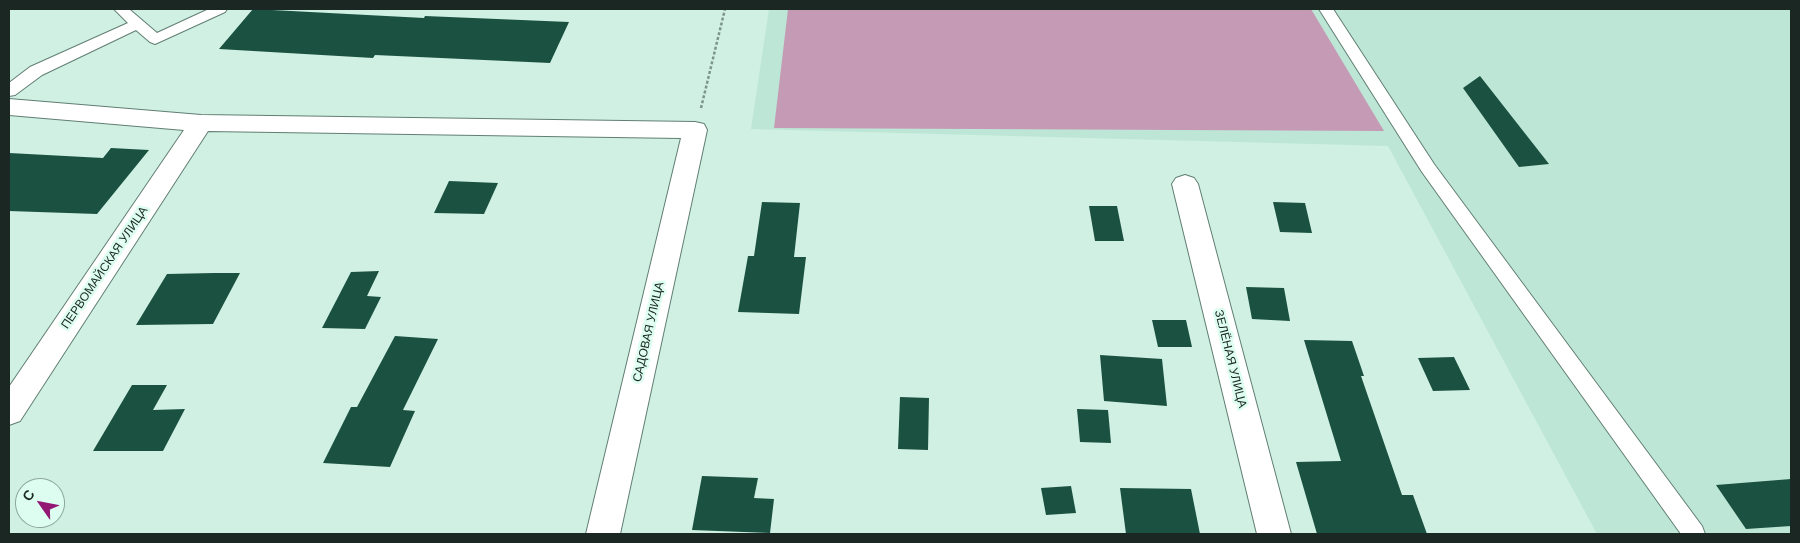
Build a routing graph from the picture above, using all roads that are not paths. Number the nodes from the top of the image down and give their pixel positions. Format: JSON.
{"nodes":[{"id":1,"x":121,"y":9,"type":"edge"},
{"id":2,"x":220,"y":9,"type":"edge"},
{"id":3,"x":1326,"y":9,"type":"edge"},
{"id":4,"x":138,"y":24,"type":"junction"},
{"id":5,"x":9,"y":91,"type":"edge"},
{"id":6,"x":9,"y":107,"type":"edge"},
{"id":7,"x":201,"y":123,"type":"junction"},
{"id":8,"x":1185,"y":184,"type":"dead end"},
{"id":9,"x":9,"y":412,"type":"edge"},
{"id":10,"x":603,"y":534,"type":"edge"},
{"id":11,"x":1274,"y":534,"type":"edge"},
{"id":12,"x":1694,"y":534,"type":"edge"}],
"edges":[{"from":1,"to":4,"type":"lane"},
{"from":2,"to":4,"type":"lane"},
{"from":3,"to":12,"type":"lane"},
{"from":4,"to":5,"type":"lane"},
{"from":6,"to":7,"type":"street"},
{"from":7,"to":9,"type":"street","name":"ПЕРВОМАЙСКАЯ УЛИЦА"},
{"from":7,"to":10,"type":"street","name":"САДОВАЯ УЛИЦА"},
{"from":8,"to":11,"type":"street","name":"ЗЕЛЁНАЯ УЛИЦА"}]}
